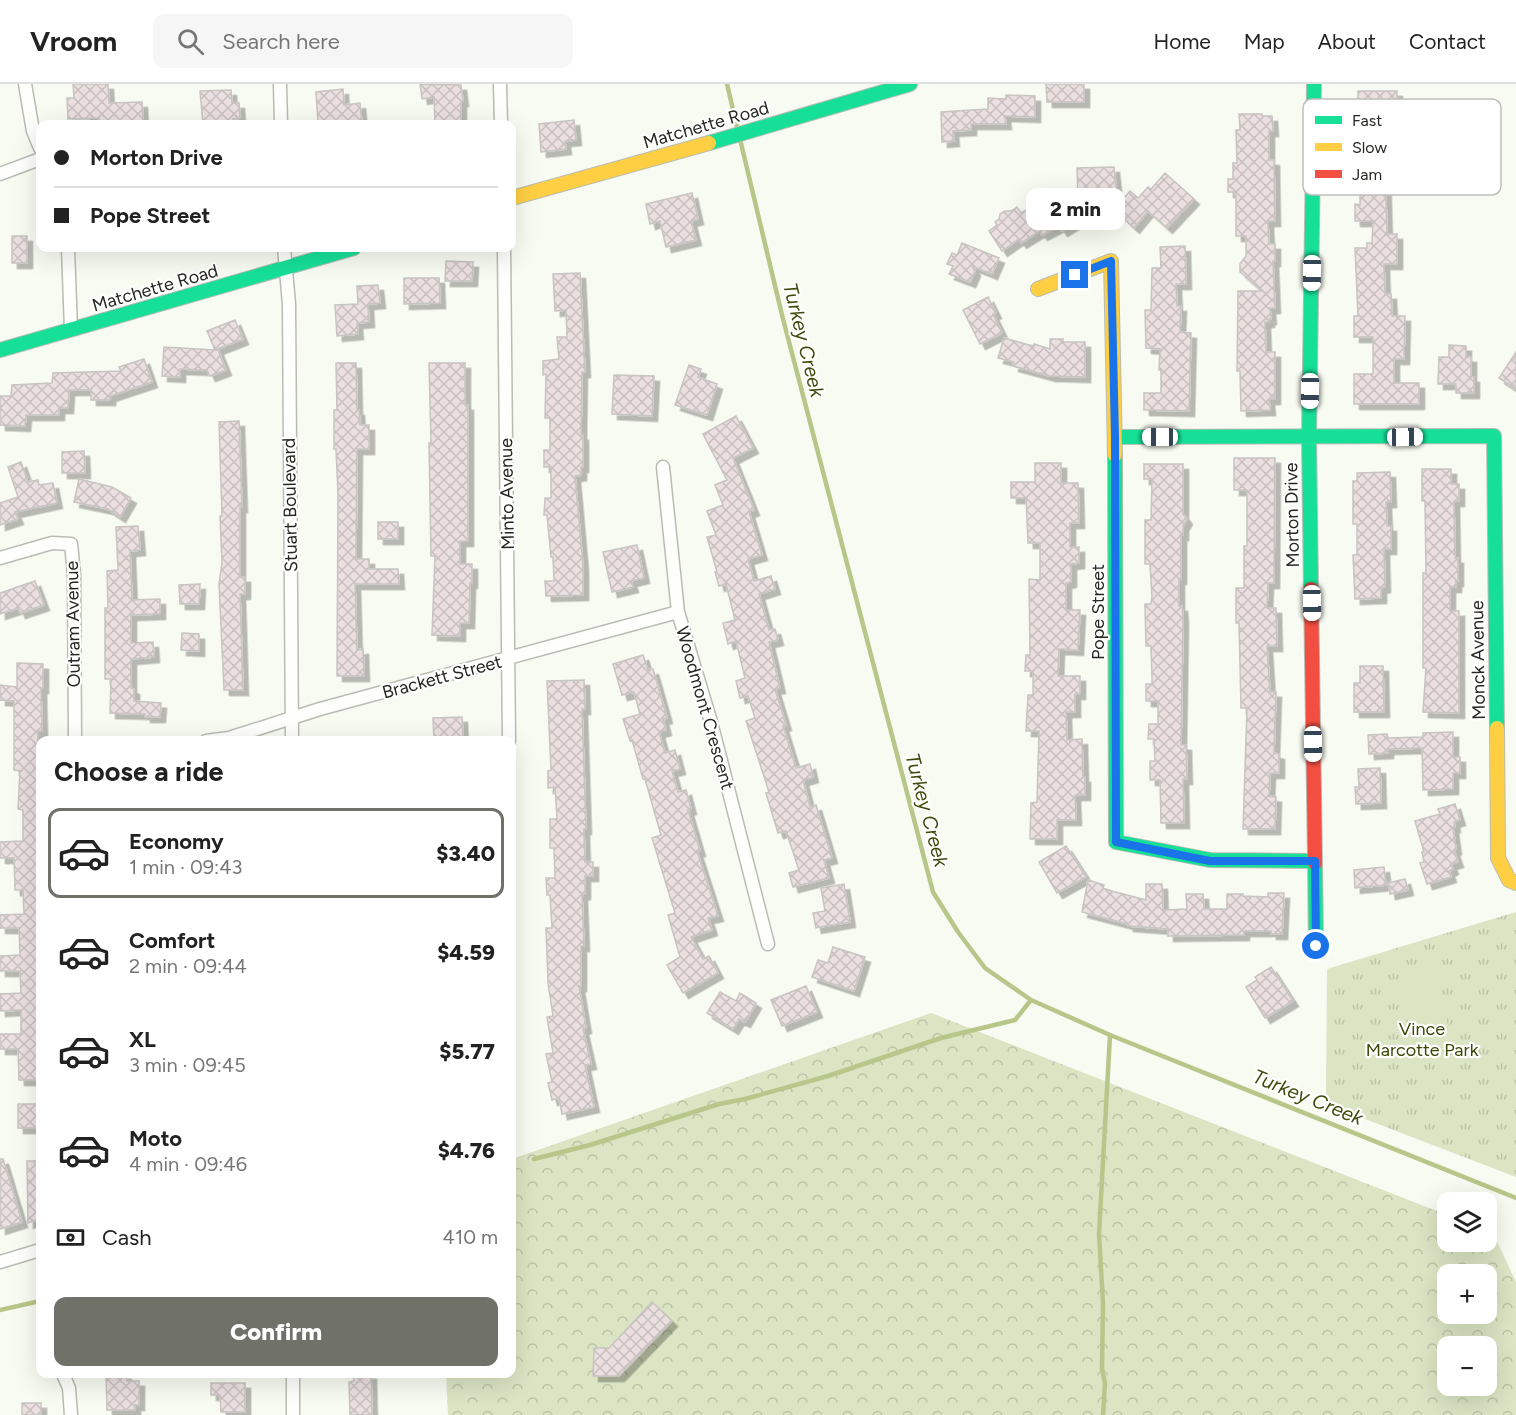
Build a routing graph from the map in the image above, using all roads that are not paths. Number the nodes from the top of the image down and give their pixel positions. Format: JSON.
{"nodes":[{"id":1,"x":25,"y":84,"type":"edge"},
{"id":2,"x":280,"y":84,"type":"edge"},
{"id":3,"x":500,"y":84,"type":"edge"},
{"id":4,"x":910,"y":84,"type":"edge"},
{"id":5,"x":1314,"y":84,"type":"edge"},
{"id":6,"x":1314,"y":99,"type":"edge"},
{"id":7,"x":281,"y":120,"type":"edge"},
{"id":8,"x":501,"y":120,"type":"edge"},
{"id":9,"x":36,"y":138,"type":"edge"},
{"id":10,"x":36,"y":160,"type":"edge"},
{"id":11,"x":0,"y":174,"type":"edge"},
{"id":12,"x":1312,"y":195,"type":"edge"},
{"id":13,"x":516,"y":197,"type":"edge"},
{"id":14,"x":68,"y":252,"type":"edge"},
{"id":15,"x":284,"y":252,"type":"edge"},
{"id":16,"x":341,"y":252,"type":"edge"},
{"id":17,"x":504,"y":252,"type":"edge"},
{"id":18,"x":284,"y":270,"type":"junction"},
{"id":19,"x":1038,"y":289,"type":"dead end"},
{"id":20,"x":71,"y":330,"type":"junction"},
{"id":21,"x":0,"y":350,"type":"edge"},
{"id":22,"x":1115,"y":437,"type":"junction"},
{"id":23,"x":1309,"y":438,"type":"junction"},
{"id":24,"x":663,"y":467,"type":"dead end"},
{"id":25,"x":0,"y":558,"type":"edge"},
{"id":26,"x":678,"y":612,"type":"junction"},
{"id":27,"x":509,"y":660,"type":"junction"},
{"id":28,"x":292,"y":718,"type":"junction"},
{"id":29,"x":75,"y":736,"type":"edge"},
{"id":30,"x":235,"y":736,"type":"edge"},
{"id":31,"x":292,"y":736,"type":"edge"},
{"id":32,"x":509,"y":736,"type":"edge"},
{"id":33,"x":1315,"y":861,"type":"junction"},
{"id":34,"x":1513,"y":882,"type":"edge"},
{"id":35,"x":768,"y":944,"type":"dead end"},
{"id":36,"x":1316,"y":946,"type":"dead end"},
{"id":37,"x":36,"y":1251,"type":"edge"},
{"id":38,"x":0,"y":1262,"type":"edge"},
{"id":39,"x":65,"y":1378,"type":"edge"},
{"id":40,"x":293,"y":1378,"type":"edge"},
{"id":41,"x":71,"y":1415,"type":"edge"},
{"id":42,"x":293,"y":1415,"type":"edge"}],
"edges":[{"from":1,"to":9,"type":"street"},
{"from":2,"to":7,"type":"street"},
{"from":3,"to":8,"type":"street"},
{"from":4,"to":13,"type":"street","name":"Matchette Road"},
{"from":5,"to":6,"type":"street","name":"Morton Drive"},
{"from":10,"to":11,"type":"street"},
{"from":12,"to":23,"type":"street","name":"Morton Drive"},
{"from":14,"to":20,"type":"street"},
{"from":15,"to":18,"type":"street","name":"Stuart Boulevard"},
{"from":16,"to":18,"type":"street","name":"Matchette Road"},
{"from":17,"to":27,"type":"street","name":"Minto Avenue"},
{"from":18,"to":20,"type":"street","name":"Matchette Road"},
{"from":18,"to":28,"type":"street","name":"Stuart Boulevard"},
{"from":19,"to":22,"type":"street","name":"Pope Street"},
{"from":20,"to":21,"type":"street","name":"Matchette Road"},
{"from":22,"to":23,"type":"street"},
{"from":22,"to":33,"type":"street","name":"Pope Street"},
{"from":23,"to":33,"type":"street","name":"Morton Drive"},
{"from":23,"to":34,"type":"street","name":"Monck Avenue"},
{"from":24,"to":26,"type":"street","name":"Woodmont Crescent"},
{"from":25,"to":29,"type":"street","name":"Outram Avenue"},
{"from":26,"to":27,"type":"street","name":"Brackett Street"},
{"from":26,"to":35,"type":"street","name":"Woodmont Crescent"},
{"from":27,"to":28,"type":"street","name":"Brackett Street"},
{"from":27,"to":32,"type":"street","name":"Minto Avenue"},
{"from":28,"to":30,"type":"street","name":"Brackett Street"},
{"from":28,"to":31,"type":"street","name":"Stuart Boulevard"},
{"from":33,"to":36,"type":"street","name":"Morton Drive"},
{"from":37,"to":38,"type":"street"},
{"from":39,"to":41,"type":"street"},
{"from":40,"to":42,"type":"street"}]}
